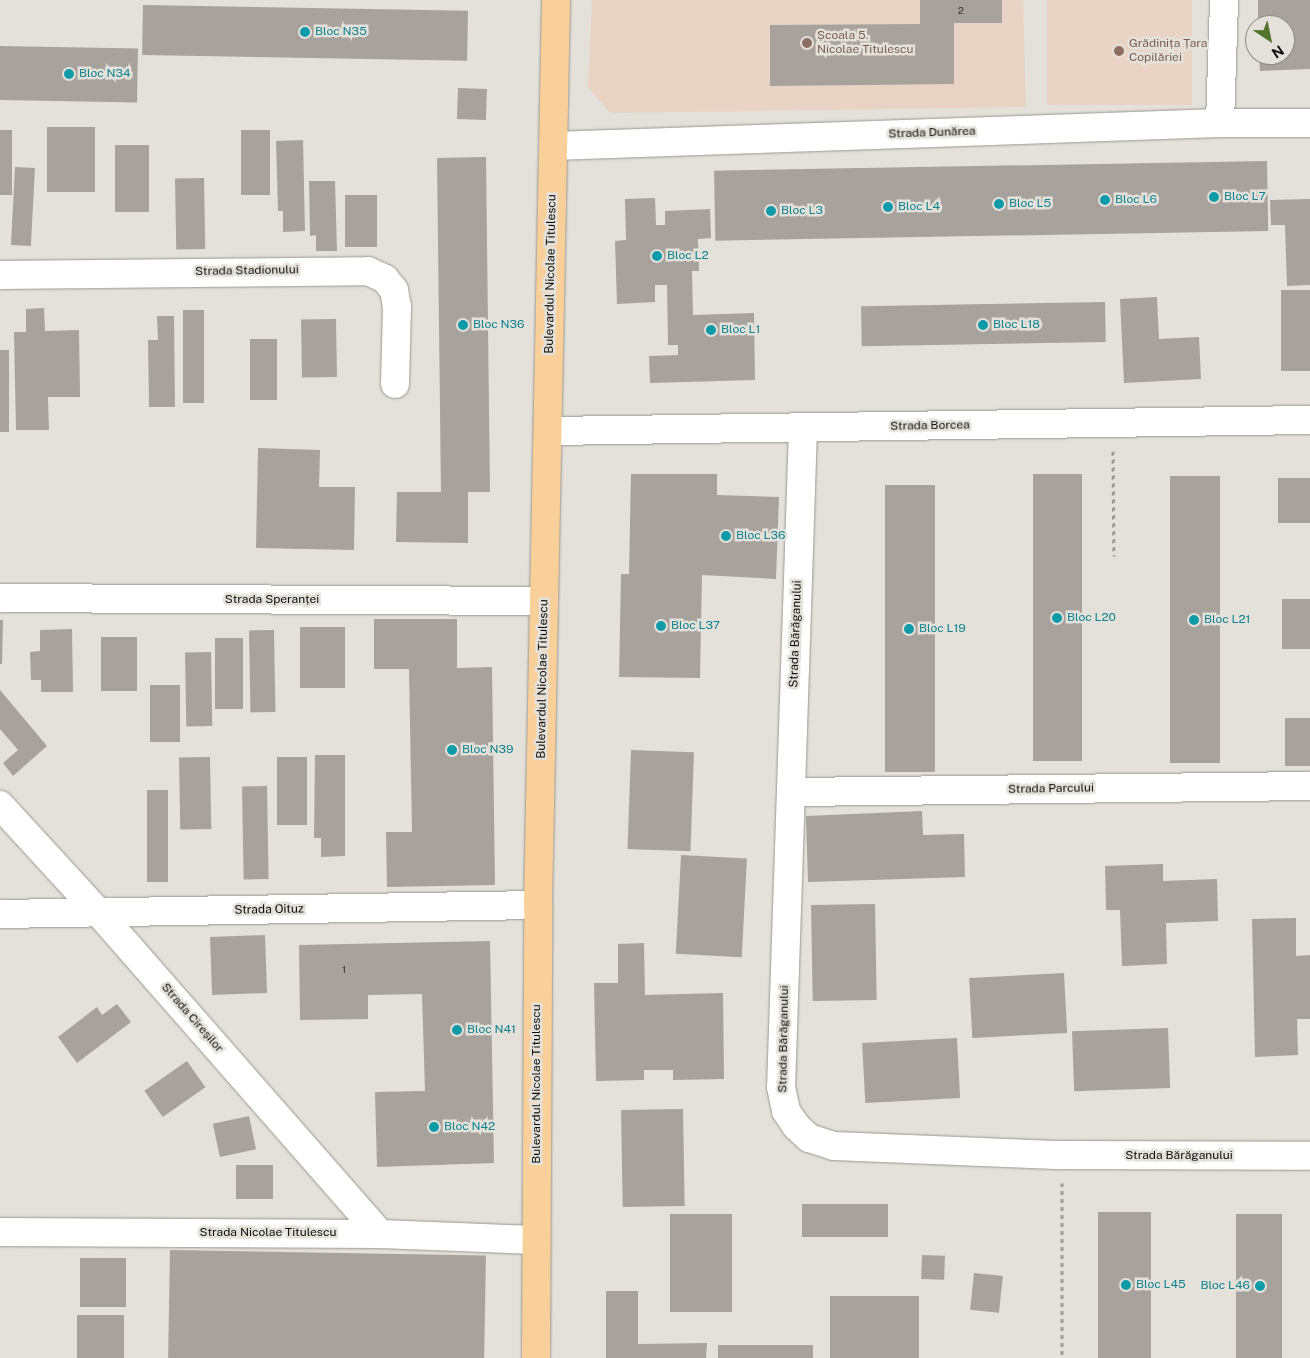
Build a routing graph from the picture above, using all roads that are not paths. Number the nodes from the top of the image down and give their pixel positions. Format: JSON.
{"nodes":[{"id":1,"x":556,"y":0,"type":"edge"},
{"id":2,"x":1224,"y":0,"type":"edge"},
{"id":3,"x":1220,"y":123,"type":"junction"},
{"id":4,"x":1310,"y":123,"type":"edge"},
{"id":5,"x":553,"y":146,"type":"junction"},
{"id":6,"x":0,"y":275,"type":"edge"},
{"id":7,"x":395,"y":384,"type":"dead end"},
{"id":8,"x":1310,"y":420,"type":"edge"},
{"id":9,"x":803,"y":429,"type":"junction"},
{"id":10,"x":549,"y":432,"type":"junction"},
{"id":11,"x":0,"y":598,"type":"edge"},
{"id":12,"x":544,"y":601,"type":"junction"},
{"id":13,"x":1310,"y":786,"type":"edge"},
{"id":14,"x":792,"y":792,"type":"junction"},
{"id":15,"x":0,"y":805,"type":"edge"},
{"id":16,"x":538,"y":905,"type":"junction"},
{"id":17,"x":0,"y":914,"type":"edge"},
{"id":18,"x":100,"y":914,"type":"junction"},
{"id":19,"x":1310,"y":1156,"type":"edge"},
{"id":20,"x":0,"y":1232,"type":"edge"},
{"id":21,"x":380,"y":1234,"type":"junction"},
{"id":22,"x":536,"y":1240,"type":"junction"},
{"id":23,"x":536,"y":1358,"type":"edge"}],
"edges":[{"from":1,"to":5,"type":"main road","name":"Bulevardul Nicolae Titulescu"},
{"from":2,"to":3,"type":"street"},
{"from":3,"to":4,"type":"street","name":"Strada Dunărea"},
{"from":3,"to":5,"type":"street","name":"Strada Dunărea"},
{"from":5,"to":10,"type":"main road","name":"Bulevardul Nicolae Titulescu"},
{"from":6,"to":7,"type":"street","name":"Strada Stadionului"},
{"from":8,"to":9,"type":"street","name":"Strada Borcea"},
{"from":9,"to":10,"type":"street","name":"Strada Borcea"},
{"from":9,"to":14,"type":"street","name":"Strada Bărăganului"},
{"from":10,"to":12,"type":"main road","name":"Bulevardul Nicolae Titulescu"},
{"from":11,"to":12,"type":"street","name":"Strada Speranței"},
{"from":12,"to":16,"type":"main road","name":"Bulevardul Nicolae Titulescu"},
{"from":13,"to":14,"type":"street","name":"Strada Parcului"},
{"from":14,"to":19,"type":"street","name":"Strada Bărăganului"},
{"from":15,"to":18,"type":"street","name":"Strada Cireșilor"},
{"from":16,"to":18,"type":"street","name":"Strada Oituz"},
{"from":16,"to":22,"type":"main road","name":"Bulevardul Nicolae Titulescu"},
{"from":17,"to":18,"type":"street","name":"Strada Oituz"},
{"from":18,"to":21,"type":"street","name":"Strada Cireșilor"},
{"from":20,"to":21,"type":"street","name":"Strada Nicolae Titulescu"},
{"from":21,"to":22,"type":"street","name":"Strada Nicolae Titulescu"},
{"from":22,"to":23,"type":"main road","name":"Bulevardul Nicolae Titulescu"}]}
